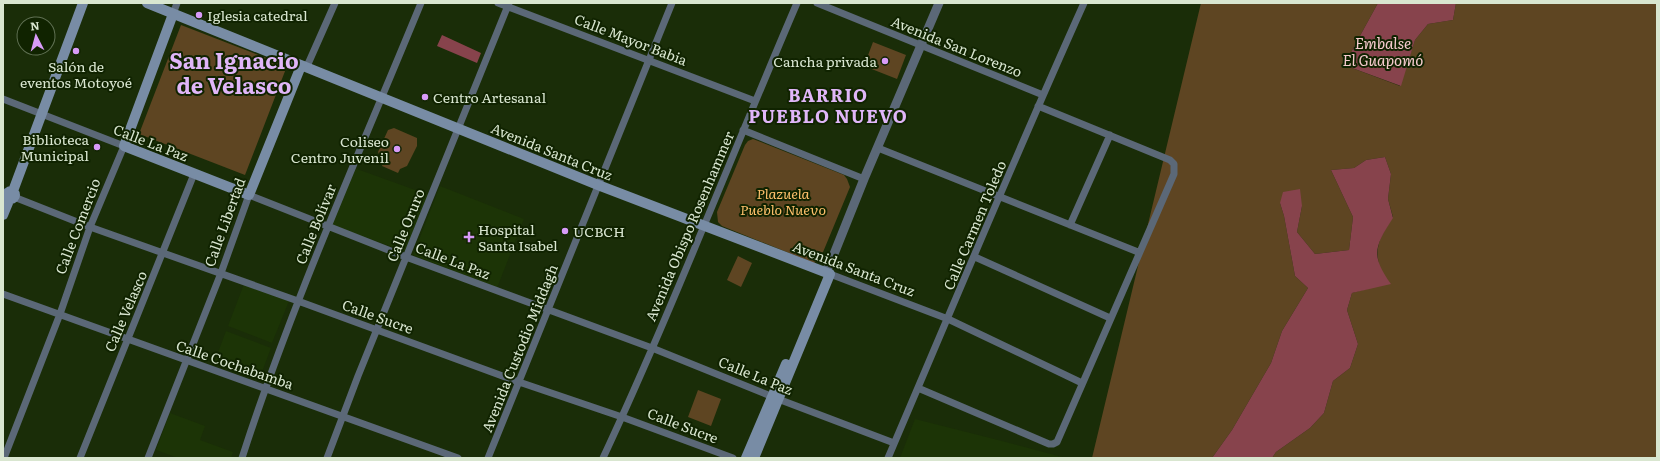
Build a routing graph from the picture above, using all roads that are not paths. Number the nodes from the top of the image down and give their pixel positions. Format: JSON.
{"nodes":[{"id":1,"x":84,"y":3,"type":"edge"},
{"id":2,"x":147,"y":3,"type":"edge"},
{"id":3,"x":177,"y":3,"type":"edge"},
{"id":4,"x":335,"y":3,"type":"edge"},
{"id":5,"x":421,"y":3,"type":"edge"},
{"id":6,"x":498,"y":3,"type":"edge"},
{"id":7,"x":672,"y":3,"type":"edge"},
{"id":8,"x":797,"y":3,"type":"edge"},
{"id":9,"x":817,"y":3,"type":"edge"},
{"id":10,"x":940,"y":3,"type":"edge"},
{"id":11,"x":1084,"y":3,"type":"edge"},
{"id":12,"x":508,"y":5,"type":"edge"},
{"id":13,"x":173,"y":14,"type":"junction"},
{"id":14,"x":921,"y":45,"type":"junction"},
{"id":15,"x":650,"y":60,"type":"junction"},
{"id":16,"x":301,"y":66,"type":"junction"},
{"id":17,"x":1043,"y":95,"type":"junction"},
{"id":18,"x":382,"y":98,"type":"junction"},
{"id":19,"x":3,"y":99,"type":"edge"},
{"id":20,"x":755,"y":101,"type":"junction"},
{"id":21,"x":1038,"y":106,"type":"junction"},
{"id":22,"x":41,"y":114,"type":"junction"},
{"id":23,"x":459,"y":129,"type":"junction"},
{"id":24,"x":743,"y":130,"type":"junction"},
{"id":25,"x":1110,"y":135,"type":"junction"},
{"id":26,"x":124,"y":146,"type":"junction"},
{"id":27,"x":878,"y":148,"type":"junction"},
{"id":28,"x":194,"y":174,"type":"junction"},
{"id":29,"x":864,"y":179,"type":"junction"},
{"id":30,"x":598,"y":185,"type":"junction"},
{"id":31,"x":10,"y":194,"type":"edge"},
{"id":32,"x":249,"y":195,"type":"junction"},
{"id":33,"x":1000,"y":197,"type":"junction"},
{"id":34,"x":3,"y":215,"type":"edge"},
{"id":35,"x":1070,"y":225,"type":"junction"},
{"id":36,"x":90,"y":227,"type":"junction"},
{"id":37,"x":328,"y":227,"type":"junction"},
{"id":38,"x":704,"y":227,"type":"junction"},
{"id":39,"x":1138,"y":252,"type":"junction"},
{"id":40,"x":163,"y":253,"type":"junction"},
{"id":41,"x":406,"y":257,"type":"junction"},
{"id":42,"x":975,"y":257,"type":"junction"},
{"id":43,"x":829,"y":270,"type":"junction"},
{"id":44,"x":221,"y":273,"type":"junction"},
{"id":45,"x":3,"y":294,"type":"edge"},
{"id":46,"x":298,"y":300,"type":"junction"},
{"id":47,"x":549,"y":310,"type":"junction"},
{"id":48,"x":60,"y":314,"type":"junction"},
{"id":49,"x":1110,"y":318,"type":"junction"},
{"id":50,"x":948,"y":319,"type":"junction"},
{"id":51,"x":377,"y":330,"type":"junction"},
{"id":52,"x":126,"y":340,"type":"junction"},
{"id":53,"x":652,"y":348,"type":"junction"},
{"id":54,"x":185,"y":360,"type":"junction"},
{"id":55,"x":519,"y":382,"type":"junction"},
{"id":56,"x":1082,"y":382,"type":"junction"},
{"id":57,"x":265,"y":388,"type":"junction"},
{"id":58,"x":918,"y":388,"type":"junction"},
{"id":59,"x":775,"y":398,"type":"junction"},
{"id":60,"x":344,"y":417,"type":"junction"},
{"id":61,"x":622,"y":417,"type":"junction"},
{"id":62,"x":894,"y":443,"type":"junction"},
{"id":63,"x":6,"y":457,"type":"edge"},
{"id":64,"x":80,"y":458,"type":"edge"},
{"id":65,"x":148,"y":458,"type":"edge"},
{"id":66,"x":242,"y":458,"type":"edge"},
{"id":67,"x":327,"y":458,"type":"edge"},
{"id":68,"x":458,"y":458,"type":"edge"},
{"id":69,"x":488,"y":458,"type":"edge"},
{"id":70,"x":603,"y":458,"type":"edge"},
{"id":71,"x":733,"y":458,"type":"edge"},
{"id":72,"x":746,"y":458,"type":"edge"},
{"id":73,"x":754,"y":458,"type":"edge"},
{"id":74,"x":888,"y":458,"type":"edge"}],
"edges":[{"from":1,"to":22,"type":"main road"},
{"from":2,"to":13,"type":"main road","name":"Avenida Santa Cruz"},
{"from":3,"to":13,"type":"street","name":"Calle Comercio"},
{"from":4,"to":16,"type":"street","name":"Calle Libertad"},
{"from":5,"to":18,"type":"street","name":"Calle Bolívar"},
{"from":6,"to":12,"type":"street","name":"Calle Mayor Babia"},
{"from":7,"to":15,"type":"street","name":"Avenida Custodio Middagh"},
{"from":8,"to":20,"type":"street","name":"Avenida Obispo Rosenhammer"},
{"from":9,"to":14,"type":"street","name":"Avenida San Lorenzo"},
{"from":10,"to":14,"type":"street"},
{"from":11,"to":17,"type":"street","name":"Calle Carmen Toledo"},
{"from":12,"to":15,"type":"street","name":"Calle Mayor Babia"},
{"from":12,"to":23,"type":"street","name":"Calle Oruro"},
{"from":13,"to":16,"type":"main road","name":"Avenida Santa Cruz"},
{"from":13,"to":26,"type":"main road","name":"Calle Comercio"},
{"from":14,"to":17,"type":"street","name":"Avenida San Lorenzo"},
{"from":14,"to":27,"type":"street"},
{"from":15,"to":20,"type":"street","name":"Calle Mayor Babia"},
{"from":15,"to":30,"type":"street","name":"Avenida Custodio Middagh"},
{"from":16,"to":18,"type":"main road","name":"Avenida Santa Cruz"},
{"from":16,"to":32,"type":"main road","name":"Calle Libertad"},
{"from":17,"to":21,"type":"street","name":"Calle Carmen Toledo"},
{"from":18,"to":23,"type":"main road","name":"Avenida Santa Cruz"},
{"from":18,"to":37,"type":"street","name":"Calle Bolívar"},
{"from":19,"to":22,"type":"street","name":"Calle La Paz"},
{"from":20,"to":24,"type":"street","name":"Avenida Obispo Rosenhammer"},
{"from":21,"to":25,"type":"street"},
{"from":21,"to":33,"type":"street","name":"Calle Carmen Toledo"},
{"from":22,"to":26,"type":"street","name":"Calle La Paz"},
{"from":22,"to":31,"type":"main road"},
{"from":23,"to":30,"type":"main road","name":"Avenida Santa Cruz"},
{"from":23,"to":41,"type":"street","name":"Calle Oruro"},
{"from":24,"to":29,"type":"street"},
{"from":24,"to":38,"type":"street","name":"Avenida Obispo Rosenhammer"},
{"from":25,"to":35,"type":"street"},
{"from":25,"to":39,"type":"street"},
{"from":26,"to":28,"type":"main road","name":"Calle La Paz"},
{"from":26,"to":36,"type":"street","name":"Calle Comercio"},
{"from":27,"to":29,"type":"street"},
{"from":27,"to":33,"type":"street"},
{"from":28,"to":32,"type":"main road","name":"Calle La Paz"},
{"from":28,"to":40,"type":"street","name":"Calle Velasco"},
{"from":29,"to":43,"type":"street"},
{"from":30,"to":38,"type":"main road","name":"Avenida Santa Cruz"},
{"from":30,"to":47,"type":"street","name":"Avenida Custodio Middagh"},
{"from":31,"to":34,"type":"main road"},
{"from":31,"to":36,"type":"street","name":"Calle Sucre"},
{"from":32,"to":37,"type":"street","name":"Calle La Paz"},
{"from":32,"to":44,"type":"street","name":"Calle Libertad"},
{"from":33,"to":35,"type":"street"},
{"from":33,"to":42,"type":"street","name":"Calle Carmen Toledo"},
{"from":35,"to":39,"type":"street"},
{"from":36,"to":40,"type":"street","name":"Calle Sucre"},
{"from":36,"to":48,"type":"street","name":"Calle Comercio"},
{"from":37,"to":41,"type":"street","name":"Calle La Paz"},
{"from":37,"to":46,"type":"street","name":"Calle Bolívar"},
{"from":38,"to":43,"type":"main road","name":"Avenida Santa Cruz"},
{"from":38,"to":53,"type":"street","name":"Avenida Obispo Rosenhammer"},
{"from":39,"to":49,"type":"street"},
{"from":40,"to":44,"type":"street","name":"Calle Sucre"},
{"from":40,"to":52,"type":"street","name":"Calle Velasco"},
{"from":41,"to":47,"type":"street","name":"Calle La Paz"},
{"from":41,"to":51,"type":"street","name":"Calle Oruro"},
{"from":42,"to":49,"type":"street"},
{"from":42,"to":50,"type":"street","name":"Calle Carmen Toledo"},
{"from":43,"to":50,"type":"street","name":"Avenida Santa Cruz"},
{"from":43,"to":59,"type":"main road"},
{"from":44,"to":46,"type":"street","name":"Calle Sucre"},
{"from":44,"to":54,"type":"street","name":"Calle Libertad"},
{"from":45,"to":48,"type":"street","name":"Calle Cochabamba"},
{"from":46,"to":51,"type":"street","name":"Calle Sucre"},
{"from":46,"to":57,"type":"street","name":"Calle Bolívar"},
{"from":47,"to":53,"type":"street","name":"Calle La Paz"},
{"from":47,"to":55,"type":"street","name":"Avenida Custodio Middagh"},
{"from":48,"to":52,"type":"street","name":"Calle Cochabamba"},
{"from":48,"to":63,"type":"street","name":"Calle Comercio"},
{"from":49,"to":56,"type":"street"},
{"from":50,"to":56,"type":"street","name":"Avenida Santa Cruz"},
{"from":50,"to":58,"type":"street","name":"Calle Carmen Toledo"},
{"from":51,"to":55,"type":"street","name":"Calle Sucre"},
{"from":51,"to":60,"type":"street","name":"Calle Oruro"},
{"from":52,"to":54,"type":"street","name":"Calle Cochabamba"},
{"from":52,"to":64,"type":"street","name":"Calle Velasco"},
{"from":53,"to":59,"type":"street","name":"Calle La Paz"},
{"from":53,"to":61,"type":"street","name":"Avenida Obispo Rosenhammer"},
{"from":54,"to":57,"type":"street","name":"Calle Cochabamba"},
{"from":54,"to":65,"type":"street","name":"Calle Libertad"},
{"from":55,"to":61,"type":"street","name":"Calle Sucre"},
{"from":55,"to":69,"type":"street","name":"Avenida Custodio Middagh"},
{"from":56,"to":58,"type":"street"},
{"from":57,"to":60,"type":"street","name":"Calle Cochabamba"},
{"from":57,"to":66,"type":"street","name":"Calle Bolívar"},
{"from":58,"to":62,"type":"street","name":"Calle Carmen Toledo"},
{"from":59,"to":62,"type":"street","name":"Calle La Paz"},
{"from":59,"to":72,"type":"main road"},
{"from":59,"to":73,"type":"main road"},
{"from":60,"to":67,"type":"street","name":"Calle Oruro"},
{"from":60,"to":68,"type":"street","name":"Calle Cochabamba"},
{"from":61,"to":70,"type":"street","name":"Avenida Obispo Rosenhammer"},
{"from":61,"to":71,"type":"street","name":"Calle Sucre"},
{"from":62,"to":74,"type":"street","name":"Calle Carmen Toledo"}]}
